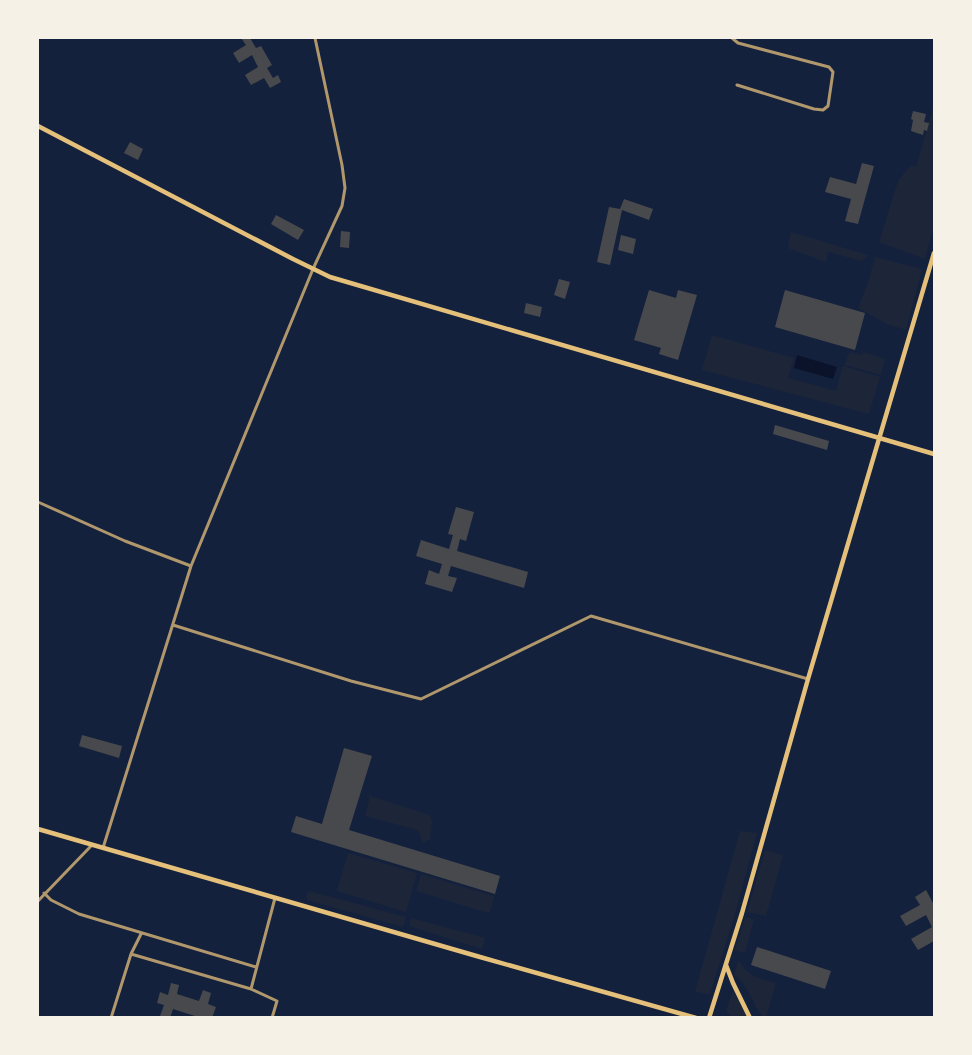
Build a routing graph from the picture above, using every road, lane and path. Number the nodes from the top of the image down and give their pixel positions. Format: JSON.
{"nodes":[{"id":1,"x":315,"y":38,"type":"edge"},
{"id":2,"x":732,"y":38,"type":"edge"},
{"id":3,"x":737,"y":85,"type":"dead end"},
{"id":4,"x":38,"y":126,"type":"edge"},
{"id":5,"x":934,"y":253,"type":"edge"},
{"id":6,"x":313,"y":269,"type":"junction"},
{"id":7,"x":880,"y":438,"type":"junction"},
{"id":8,"x":934,"y":454,"type":"edge"},
{"id":9,"x":38,"y":502,"type":"edge"},
{"id":10,"x":191,"y":566,"type":"junction"},
{"id":11,"x":172,"y":625,"type":"junction"},
{"id":12,"x":808,"y":679,"type":"junction"},
{"id":13,"x":38,"y":828,"type":"edge"},
{"id":14,"x":92,"y":845,"type":"junction"},
{"id":15,"x":102,"y":848,"type":"junction"},
{"id":16,"x":44,"y":894,"type":"junction"},
{"id":17,"x":275,"y":898,"type":"junction"},
{"id":18,"x":38,"y":901,"type":"edge"},
{"id":19,"x":141,"y":934,"type":"junction"},
{"id":20,"x":131,"y":954,"type":"junction"},
{"id":21,"x":725,"y":964,"type":"junction"},
{"id":22,"x":256,"y":967,"type":"junction"},
{"id":23,"x":251,"y":989,"type":"junction"},
{"id":24,"x":111,"y":1018,"type":"edge"},
{"id":25,"x":272,"y":1018,"type":"edge"},
{"id":26,"x":696,"y":1018,"type":"edge"},
{"id":27,"x":709,"y":1018,"type":"edge"},
{"id":28,"x":750,"y":1018,"type":"edge"}],
"edges":[{"from":1,"to":6,"type":"street"},
{"from":2,"to":3,"type":"street"},
{"from":4,"to":6,"type":"main road"},
{"from":5,"to":7,"type":"main road"},
{"from":6,"to":7,"type":"main road"},
{"from":6,"to":10,"type":"street"},
{"from":7,"to":8,"type":"main road"},
{"from":7,"to":12,"type":"main road"},
{"from":9,"to":10,"type":"street"},
{"from":10,"to":11,"type":"street"},
{"from":11,"to":12,"type":"street"},
{"from":11,"to":15,"type":"street"},
{"from":12,"to":21,"type":"main road"},
{"from":13,"to":14,"type":"main road"},
{"from":14,"to":15,"type":"main road"},
{"from":14,"to":16,"type":"street"},
{"from":15,"to":17,"type":"main road"},
{"from":16,"to":18,"type":"street"},
{"from":16,"to":19,"type":"street"},
{"from":17,"to":22,"type":"street"},
{"from":17,"to":26,"type":"main road"},
{"from":19,"to":20,"type":"street"},
{"from":19,"to":22,"type":"street"},
{"from":20,"to":23,"type":"street"},
{"from":20,"to":24,"type":"street"},
{"from":21,"to":27,"type":"main road"},
{"from":21,"to":28,"type":"main road"},
{"from":22,"to":23,"type":"street"},
{"from":23,"to":25,"type":"street"}]}
